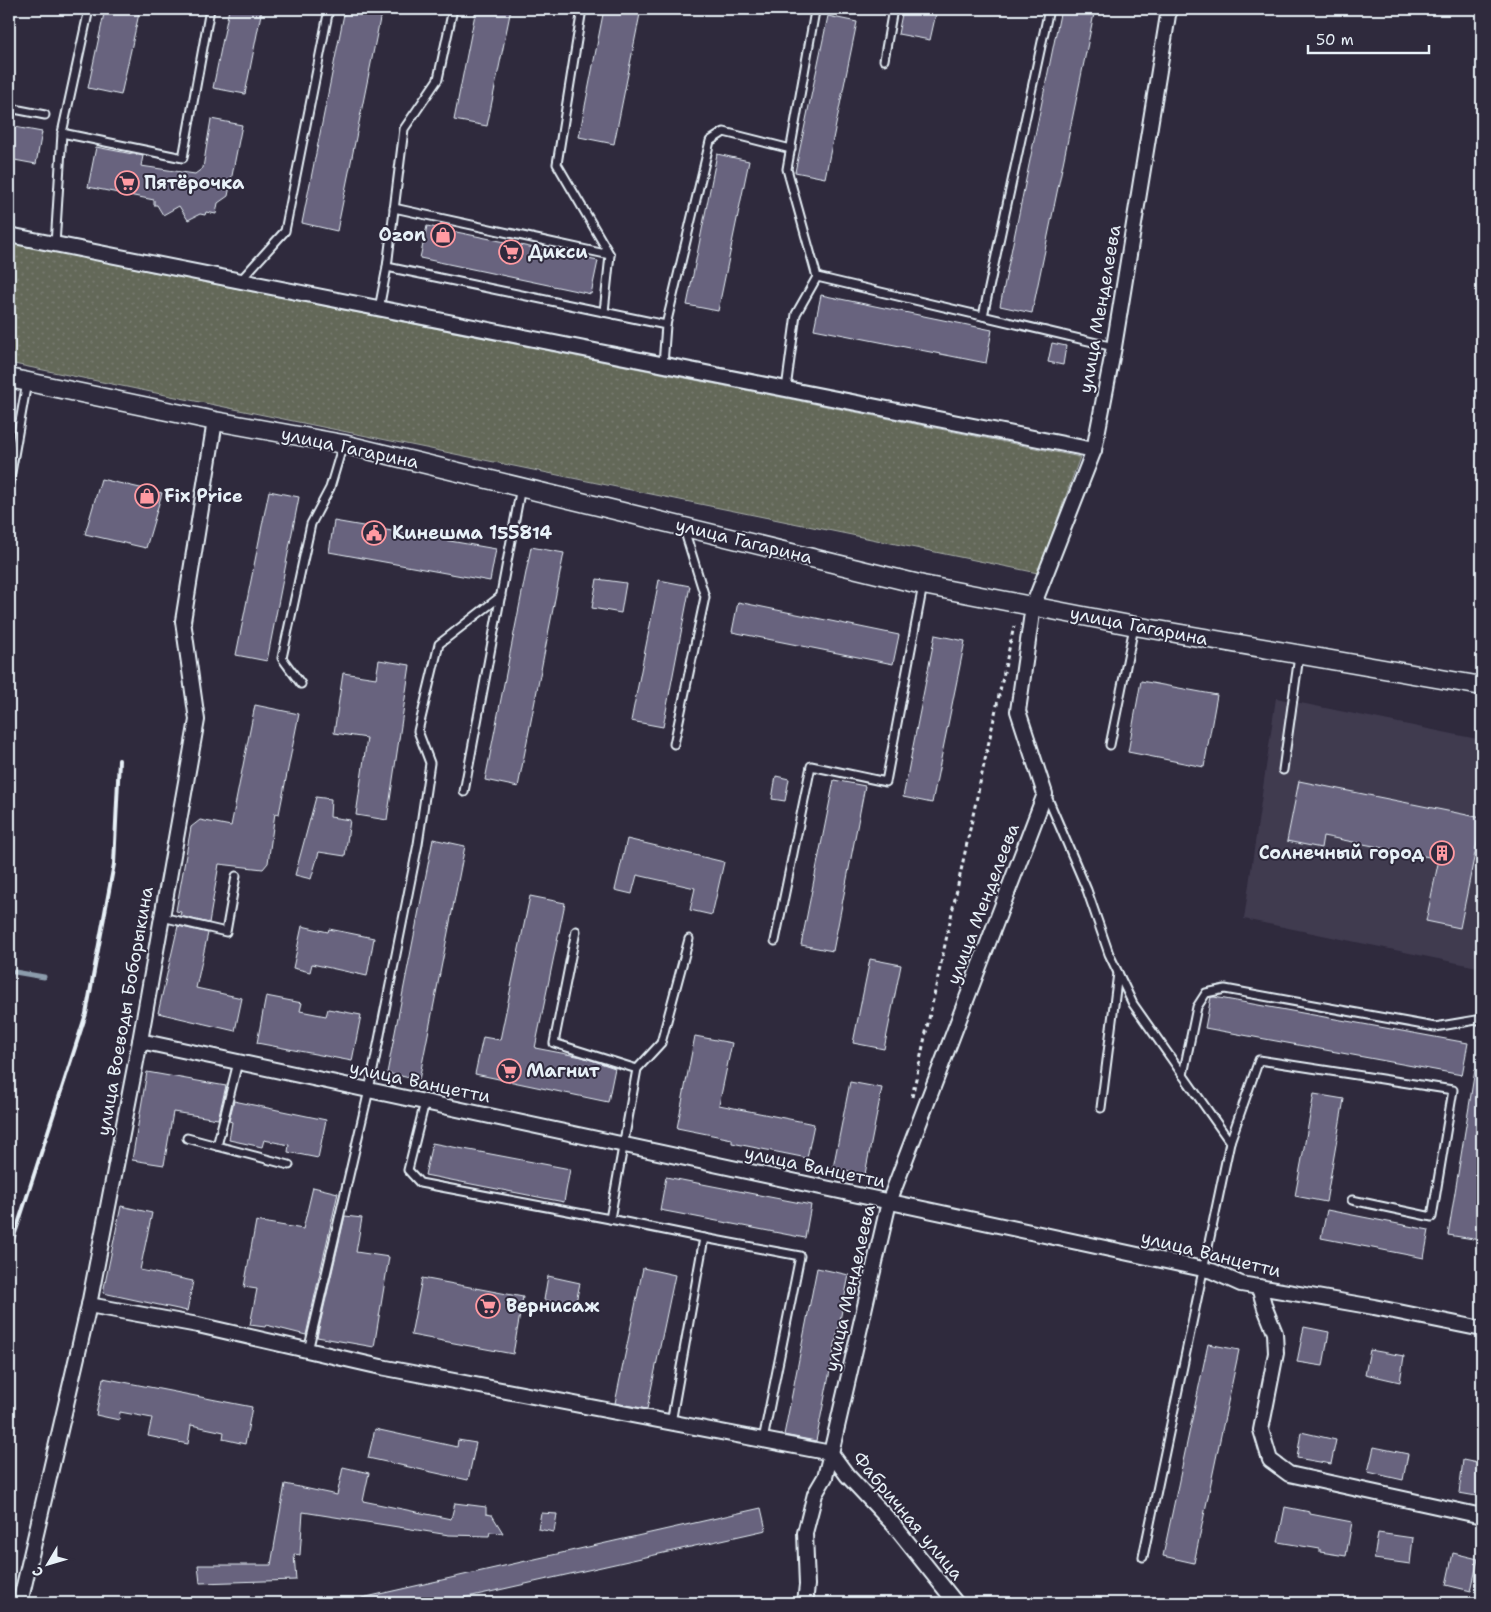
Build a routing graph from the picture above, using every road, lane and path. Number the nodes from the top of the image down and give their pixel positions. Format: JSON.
{"nodes":[{"id":1,"x":89,"y":9,"type":"edge"},
{"id":2,"x":210,"y":9,"type":"edge"},
{"id":3,"x":329,"y":9,"type":"edge"},
{"id":4,"x":453,"y":9,"type":"edge"},
{"id":5,"x":582,"y":9,"type":"edge"},
{"id":6,"x":893,"y":9,"type":"edge"},
{"id":7,"x":1049,"y":9,"type":"edge"},
{"id":8,"x":1169,"y":9,"type":"edge"},
{"id":9,"x":814,"y":11,"type":"dead end"},
{"id":10,"x":884,"y":60,"type":"dead end"},
{"id":11,"x":9,"y":108,"type":"edge"},
{"id":12,"x":45,"y":116,"type":"dead end"},
{"id":13,"x":62,"y":133,"type":"junction"},
{"id":14,"x":791,"y":149,"type":"junction"},
{"id":15,"x":394,"y":208,"type":"junction"},
{"id":16,"x":9,"y":236,"type":"edge"},
{"id":17,"x":55,"y":244,"type":"junction"},
{"id":18,"x":610,"y":255,"type":"junction"},
{"id":19,"x":387,"y":267,"type":"junction"},
{"id":20,"x":817,"y":276,"type":"junction"},
{"id":21,"x":240,"y":281,"type":"junction"},
{"id":22,"x":379,"y":309,"type":"junction"},
{"id":23,"x":604,"y":312,"type":"junction"},
{"id":24,"x":983,"y":316,"type":"junction"},
{"id":25,"x":666,"y":325,"type":"junction"},
{"id":26,"x":1114,"y":347,"type":"junction"},
{"id":27,"x":663,"y":365,"type":"junction"},
{"id":28,"x":9,"y":378,"type":"edge"},
{"id":29,"x":27,"y":382,"type":"junction"},
{"id":30,"x":786,"y":389,"type":"junction"},
{"id":31,"x":215,"y":421,"type":"junction"},
{"id":32,"x":343,"y":444,"type":"junction"},
{"id":33,"x":1094,"y":450,"type":"junction"},
{"id":34,"x":9,"y":484,"type":"edge"},
{"id":35,"x":522,"y":487,"type":"junction"},
{"id":36,"x":683,"y":526,"type":"junction"},
{"id":37,"x":923,"y":585,"type":"junction"},
{"id":38,"x":501,"y":596,"type":"junction"},
{"id":39,"x":1026,"y":604,"type":"junction"},
{"id":40,"x":1135,"y":626,"type":"junction"},
{"id":41,"x":1300,"y":656,"type":"junction"},
{"id":42,"x":301,"y":684,"type":"dead end"},
{"id":43,"x":1482,"y":686,"type":"edge"},
{"id":44,"x":674,"y":744,"type":"dead end"},
{"id":45,"x":1110,"y":745,"type":"dead end"},
{"id":46,"x":1283,"y":770,"type":"dead end"},
{"id":47,"x":464,"y":792,"type":"dead end"},
{"id":48,"x":1045,"y":794,"type":"junction"},
{"id":49,"x":236,"y":876,"type":"dead end"},
{"id":50,"x":162,"y":917,"type":"junction"},
{"id":51,"x":576,"y":931,"type":"dead end"},
{"id":52,"x":689,"y":939,"type":"dead end"},
{"id":53,"x":775,"y":941,"type":"dead end"},
{"id":54,"x":1118,"y":972,"type":"junction"},
{"id":55,"x":1482,"y":1019,"type":"edge"},
{"id":56,"x":140,"y":1041,"type":"junction"},
{"id":57,"x":238,"y":1062,"type":"junction"},
{"id":58,"x":637,"y":1069,"type":"junction"},
{"id":59,"x":1183,"y":1075,"type":"junction"},
{"id":60,"x":369,"y":1090,"type":"junction"},
{"id":61,"x":425,"y":1102,"type":"junction"},
{"id":62,"x":910,"y":1106,"type":"dead end"},
{"id":63,"x":1101,"y":1108,"type":"dead end"},
{"id":64,"x":187,"y":1138,"type":"dead end"},
{"id":65,"x":1230,"y":1142,"type":"junction"},
{"id":66,"x":622,"y":1145,"type":"junction"},
{"id":67,"x":217,"y":1146,"type":"junction"},
{"id":68,"x":289,"y":1164,"type":"dead end"},
{"id":69,"x":1352,"y":1200,"type":"dead end"},
{"id":70,"x":889,"y":1202,"type":"junction"},
{"id":71,"x":610,"y":1219,"type":"junction"},
{"id":72,"x":704,"y":1238,"type":"junction"},
{"id":73,"x":1203,"y":1269,"type":"junction"},
{"id":74,"x":1259,"y":1287,"type":"junction"},
{"id":75,"x":89,"y":1304,"type":"junction"},
{"id":76,"x":1482,"y":1329,"type":"edge"},
{"id":77,"x":308,"y":1351,"type":"junction"},
{"id":78,"x":670,"y":1423,"type":"junction"},
{"id":79,"x":763,"y":1440,"type":"junction"},
{"id":80,"x":831,"y":1453,"type":"junction"},
{"id":81,"x":1482,"y":1516,"type":"edge"},
{"id":82,"x":1143,"y":1557,"type":"dead end"},
{"id":83,"x":20,"y":1603,"type":"edge"},
{"id":84,"x":805,"y":1603,"type":"edge"},
{"id":85,"x":956,"y":1603,"type":"edge"}],
"edges":[{"from":1,"to":13,"type":"lane"},
{"from":2,"to":13,"type":"lane"},
{"from":3,"to":21,"type":"lane"},
{"from":4,"to":15,"type":"lane"},
{"from":5,"to":18,"type":"lane"},
{"from":6,"to":10,"type":"lane"},
{"from":7,"to":24,"type":"lane"},
{"from":8,"to":26,"type":"street","name":"улица Менделеева"},
{"from":9,"to":14,"type":"lane"},
{"from":11,"to":12,"type":"lane"},
{"from":13,"to":17,"type":"lane"},
{"from":14,"to":20,"type":"lane"},
{"from":14,"to":25,"type":"lane"},
{"from":15,"to":18,"type":"lane"},
{"from":15,"to":19,"type":"lane"},
{"from":16,"to":17,"type":"street"},
{"from":17,"to":21,"type":"street"},
{"from":18,"to":23,"type":"lane"},
{"from":19,"to":22,"type":"lane"},
{"from":19,"to":23,"type":"lane"},
{"from":20,"to":24,"type":"lane"},
{"from":20,"to":30,"type":"lane"},
{"from":21,"to":22,"type":"street"},
{"from":22,"to":27,"type":"street"},
{"from":23,"to":25,"type":"lane"},
{"from":24,"to":26,"type":"lane"},
{"from":25,"to":27,"type":"lane"},
{"from":26,"to":33,"type":"street","name":"улица Менделеева"},
{"from":27,"to":30,"type":"street"},
{"from":28,"to":29,"type":"street","name":"улица Гагарина"},
{"from":29,"to":31,"type":"street","name":"улица Гагарина"},
{"from":29,"to":34,"type":"lane"},
{"from":30,"to":33,"type":"street"},
{"from":31,"to":32,"type":"street","name":"улица Гагарина"},
{"from":31,"to":50,"type":"street","name":"улица Воеводы Боборыкина"},
{"from":32,"to":35,"type":"street","name":"улица Гагарина"},
{"from":32,"to":42,"type":"lane"},
{"from":33,"to":39,"type":"street","name":"улица Менделеева"},
{"from":35,"to":36,"type":"street","name":"улица Гагарина"},
{"from":35,"to":38,"type":"lane"},
{"from":36,"to":37,"type":"street","name":"улица Гагарина"},
{"from":36,"to":44,"type":"lane"},
{"from":37,"to":39,"type":"street","name":"улица Гагарина"},
{"from":37,"to":53,"type":"lane"},
{"from":38,"to":47,"type":"lane"},
{"from":38,"to":60,"type":"lane"},
{"from":39,"to":40,"type":"street","name":"улица Гагарина"},
{"from":39,"to":48,"type":"street","name":"улица Менделеева"},
{"from":39,"to":62,"type":"path"},
{"from":40,"to":41,"type":"street","name":"улица Гагарина"},
{"from":40,"to":45,"type":"lane"},
{"from":41,"to":43,"type":"street","name":"улица Гагарина"},
{"from":41,"to":46,"type":"lane"},
{"from":48,"to":54,"type":"lane"},
{"from":48,"to":70,"type":"street","name":"улица Менделеева"},
{"from":49,"to":50,"type":"lane"},
{"from":50,"to":56,"type":"street","name":"улица Воеводы Боборыкина"},
{"from":51,"to":58,"type":"lane"},
{"from":52,"to":58,"type":"lane"},
{"from":54,"to":59,"type":"lane"},
{"from":54,"to":63,"type":"lane"},
{"from":55,"to":59,"type":"lane"},
{"from":56,"to":57,"type":"street","name":"улица Ванцетти"},
{"from":56,"to":75,"type":"street","name":"улица Воеводы Боборыкина"},
{"from":57,"to":60,"type":"street","name":"улица Ванцетти"},
{"from":57,"to":67,"type":"lane"},
{"from":58,"to":66,"type":"lane"},
{"from":59,"to":65,"type":"lane"},
{"from":60,"to":61,"type":"street","name":"улица Ванцетти"},
{"from":60,"to":77,"type":"lane"},
{"from":61,"to":66,"type":"street","name":"улица Ванцетти"},
{"from":61,"to":71,"type":"lane"},
{"from":64,"to":67,"type":"lane"},
{"from":65,"to":69,"type":"lane"},
{"from":65,"to":73,"type":"lane"},
{"from":66,"to":70,"type":"street","name":"улица Ванцетти"},
{"from":66,"to":71,"type":"lane"},
{"from":67,"to":68,"type":"lane"},
{"from":70,"to":73,"type":"street","name":"улица Ванцетти"},
{"from":70,"to":80,"type":"street","name":"улица Менделеева"},
{"from":71,"to":72,"type":"lane"},
{"from":72,"to":78,"type":"lane"},
{"from":72,"to":79,"type":"lane"},
{"from":73,"to":74,"type":"street","name":"улица Ванцетти"},
{"from":73,"to":82,"type":"lane"},
{"from":74,"to":76,"type":"street","name":"улица Ванцетти"},
{"from":74,"to":81,"type":"street"},
{"from":75,"to":77,"type":"street"},
{"from":75,"to":83,"type":"street","name":"улица Воеводы Боборыкина"},
{"from":77,"to":78,"type":"street"},
{"from":78,"to":79,"type":"street"},
{"from":79,"to":80,"type":"street"},
{"from":80,"to":84,"type":"street","name":"улица Менделеева"},
{"from":80,"to":85,"type":"street","name":"Фабричная улица"}]}
